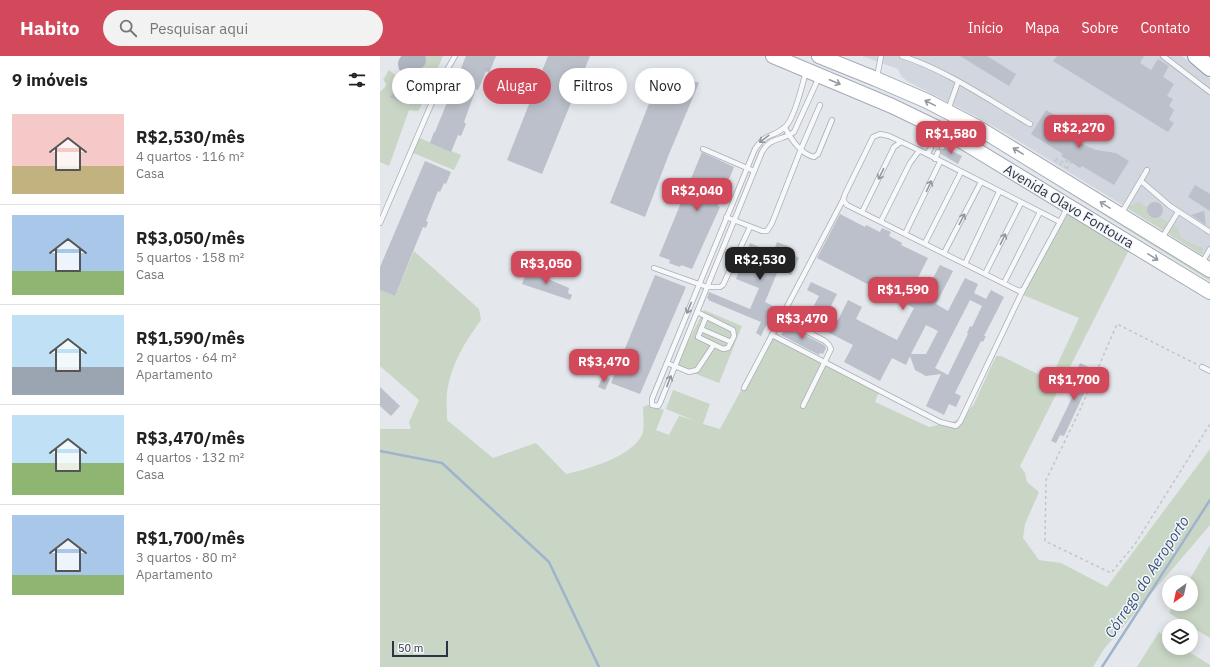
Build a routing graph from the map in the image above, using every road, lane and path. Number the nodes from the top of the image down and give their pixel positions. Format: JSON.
{"nodes":[{"id":1,"x":455,"y":56,"type":"edge"},
{"id":2,"x":773,"y":56,"type":"edge"},
{"id":3,"x":819,"y":56,"type":"edge"},
{"id":4,"x":881,"y":56,"type":"edge"},
{"id":5,"x":902,"y":56,"type":"edge"},
{"id":6,"x":1163,"y":56,"type":"edge"},
{"id":7,"x":1196,"y":56,"type":"edge"},
{"id":8,"x":1210,"y":68,"type":"edge"},
{"id":9,"x":813,"y":72,"type":"junction"},
{"id":10,"x":876,"y":79,"type":"junction"},
{"id":11,"x":958,"y":82,"type":"junction"},
{"id":12,"x":1210,"y":92,"type":"edge"},
{"id":13,"x":820,"y":105,"type":"dead end"},
{"id":14,"x":948,"y":112,"type":"junction"},
{"id":15,"x":832,"y":120,"type":"dead end"},
{"id":16,"x":1030,"y":124,"type":"dead end"},
{"id":17,"x":977,"y":127,"type":"junction"},
{"id":18,"x":785,"y":128,"type":"junction"},
{"id":19,"x":945,"y":132,"type":"junction"},
{"id":20,"x":790,"y":136,"type":"junction"},
{"id":21,"x":901,"y":142,"type":"junction"},
{"id":22,"x":934,"y":143,"type":"dead end"},
{"id":23,"x":942,"y":147,"type":"dead end"},
{"id":24,"x":931,"y":148,"type":"dead end"},
{"id":25,"x":703,"y":149,"type":"dead end"},
{"id":26,"x":801,"y":149,"type":"junction"},
{"id":27,"x":919,"y":151,"type":"junction"},
{"id":28,"x":938,"y":152,"type":"dead end"},
{"id":29,"x":927,"y":154,"type":"junction"},
{"id":30,"x":935,"y":159,"type":"junction"},
{"id":31,"x":940,"y":162,"type":"junction"},
{"id":32,"x":747,"y":168,"type":"junction"},
{"id":33,"x":1067,"y":168,"type":"junction"},
{"id":34,"x":1148,"y":170,"type":"dead end"},
{"id":35,"x":754,"y":171,"type":"junction"},
{"id":36,"x":1066,"y":171,"type":"dead end"},
{"id":37,"x":961,"y":172,"type":"junction"},
{"id":38,"x":1141,"y":181,"type":"junction"},
{"id":39,"x":981,"y":182,"type":"junction"},
{"id":40,"x":737,"y":191,"type":"junction"},
{"id":41,"x":999,"y":192,"type":"junction"},
{"id":42,"x":745,"y":195,"type":"junction"},
{"id":43,"x":843,"y":200,"type":"junction"},
{"id":44,"x":1021,"y":203,"type":"junction"},
{"id":45,"x":1068,"y":207,"type":"junction"},
{"id":46,"x":862,"y":212,"type":"junction"},
{"id":47,"x":1040,"y":212,"type":"junction"},
{"id":48,"x":1178,"y":212,"type":"junction"},
{"id":49,"x":1120,"y":215,"type":"junction"},
{"id":50,"x":726,"y":217,"type":"junction"},
{"id":51,"x":735,"y":221,"type":"junction"},
{"id":52,"x":881,"y":221,"type":"junction"},
{"id":53,"x":1060,"y":222,"type":"junction"},
{"id":54,"x":380,"y":223,"type":"edge"},
{"id":55,"x":750,"y":227,"type":"junction"},
{"id":56,"x":1210,"y":232,"type":"edge"},
{"id":57,"x":905,"y":234,"type":"junction"},
{"id":58,"x":1161,"y":240,"type":"junction"},
{"id":59,"x":925,"y":243,"type":"junction"},
{"id":60,"x":1210,"y":249,"type":"edge"},
{"id":61,"x":944,"y":253,"type":"junction"},
{"id":62,"x":965,"y":264,"type":"junction"},
{"id":63,"x":1205,"y":267,"type":"edge"},
{"id":64,"x":654,"y":268,"type":"dead end"},
{"id":65,"x":985,"y":274,"type":"junction"},
{"id":66,"x":1004,"y":283,"type":"junction"},
{"id":67,"x":699,"y":284,"type":"junction"},
{"id":68,"x":707,"y":287,"type":"junction"},
{"id":69,"x":1023,"y":290,"type":"junction"},
{"id":70,"x":1210,"y":292,"type":"edge"},
{"id":71,"x":697,"y":312,"type":"junction"},
{"id":72,"x":706,"y":317,"type":"junction"},
{"id":73,"x":781,"y":318,"type":"junction"},
{"id":74,"x":701,"y":329,"type":"junction"},
{"id":75,"x":772,"y":335,"type":"junction"},
{"id":76,"x":731,"y":342,"type":"junction"},
{"id":77,"x":713,"y":346,"type":"junction"},
{"id":78,"x":825,"y":362,"type":"junction"},
{"id":79,"x":667,"y":363,"type":"junction"},
{"id":80,"x":675,"y":367,"type":"junction"},
{"id":81,"x":1202,"y":367,"type":"joint"},
{"id":82,"x":1210,"y":371,"type":"edge"},
{"id":83,"x":744,"y":388,"type":"dead end"},
{"id":84,"x":804,"y":406,"type":"dead end"},
{"id":85,"x":1210,"y":424,"type":"edge"}],
"edges":[{"from":1,"to":54,"type":"lane"},
{"from":2,"to":9,"type":"main road","name":"Avenida Olavo Fontoura"},
{"from":3,"to":10,"type":"main road","name":"Avenida Olavo Fontoura"},
{"from":4,"to":10,"type":"lane"},
{"from":5,"to":11,"type":"lane"},
{"from":6,"to":12,"type":"lane"},
{"from":7,"to":8,"type":"highway"},
{"from":9,"to":18,"type":"lane"},
{"from":9,"to":19,"type":"main road","name":"Avenida Olavo Fontoura","one_way":true},
{"from":9,"to":20,"type":"lane"},
{"from":14,"to":10,"type":"main road","name":"Avenida Olavo Fontoura","one_way":true},
{"from":11,"to":14,"type":"lane"},
{"from":11,"to":16,"type":"lane"},
{"from":13,"to":26,"type":"lane"},
{"from":14,"to":17,"type":"main road","name":"Avenida Olavo Fontoura"},
{"from":15,"to":26,"type":"lane"},
{"from":17,"to":19,"type":"main road"},
{"from":49,"to":17,"type":"main road","name":"Avenida Olavo Fontoura","one_way":true},
{"from":18,"to":20,"type":"lane"},
{"from":18,"to":32,"type":"lane","one_way":true},
{"from":19,"to":22,"type":"lane"},
{"from":19,"to":23,"type":"lane"},
{"from":19,"to":45,"type":"main road","name":"Avenida Olavo Fontoura"},
{"from":20,"to":26,"type":"lane"},
{"from":20,"to":35,"type":"lane"},
{"from":21,"to":27,"type":"lane"},
{"from":21,"to":43,"type":"lane"},
{"from":21,"to":46,"type":"lane","one_way":true},
{"from":24,"to":29,"type":"lane"},
{"from":25,"to":32,"type":"lane"},
{"from":26,"to":55,"type":"lane"},
{"from":27,"to":29,"type":"lane"},
{"from":27,"to":52,"type":"lane"},
{"from":28,"to":30,"type":"lane"},
{"from":29,"to":30,"type":"lane"},
{"from":30,"to":31,"type":"lane"},
{"from":31,"to":37,"type":"lane"},
{"from":57,"to":31,"type":"lane","one_way":true},
{"from":32,"to":35,"type":"lane"},
{"from":32,"to":40,"type":"lane"},
{"from":33,"to":33,"type":"path"},
{"from":33,"to":36,"type":"path"},
{"from":34,"to":38,"type":"lane"},
{"from":35,"to":42,"type":"lane"},
{"from":37,"to":39,"type":"lane"},
{"from":37,"to":59,"type":"lane"},
{"from":38,"to":48,"type":"lane"},
{"from":38,"to":49,"type":"lane"},
{"from":39,"to":41,"type":"lane"},
{"from":61,"to":39,"type":"lane","one_way":true},
{"from":40,"to":42,"type":"lane"},
{"from":40,"to":50,"type":"lane"},
{"from":41,"to":44,"type":"lane"},
{"from":41,"to":62,"type":"lane"},
{"from":42,"to":51,"type":"lane"},
{"from":43,"to":46,"type":"lane"},
{"from":43,"to":73,"type":"lane"},
{"from":44,"to":47,"type":"lane"},
{"from":65,"to":44,"type":"lane","one_way":true},
{"from":45,"to":53,"type":"lane"},
{"from":45,"to":70,"type":"main road","name":"Avenida Olavo Fontoura","one_way":true},
{"from":46,"to":52,"type":"lane"},
{"from":47,"to":53,"type":"lane"},
{"from":47,"to":66,"type":"lane"},
{"from":48,"to":56,"type":"lane"},
{"from":48,"to":58,"type":"lane"},
{"from":49,"to":58,"type":"main road","name":"Avenida Olavo Fontoura"},
{"from":50,"to":51,"type":"lane"},
{"from":50,"to":67,"type":"lane"},
{"from":51,"to":55,"type":"lane"},
{"from":51,"to":68,"type":"lane"},
{"from":52,"to":57,"type":"lane"},
{"from":53,"to":69,"type":"lane"},
{"from":55,"to":68,"type":"lane"},
{"from":57,"to":59,"type":"lane"},
{"from":58,"to":63,"type":"main road","name":"Avenida Olavo Fontoura"},
{"from":59,"to":61,"type":"lane"},
{"from":60,"to":63,"type":"lane"},
{"from":61,"to":62,"type":"lane"},
{"from":62,"to":65,"type":"lane"},
{"from":64,"to":67,"type":"lane"},
{"from":65,"to":66,"type":"lane"},
{"from":66,"to":69,"type":"lane"},
{"from":67,"to":68,"type":"lane"},
{"from":67,"to":79,"type":"lane","one_way":true},
{"from":68,"to":71,"type":"lane"},
{"from":69,"to":78,"type":"lane"},
{"from":71,"to":72,"type":"lane"},
{"from":71,"to":80,"type":"lane"},
{"from":72,"to":74,"type":"lane"},
{"from":72,"to":76,"type":"lane"},
{"from":73,"to":75,"type":"lane"},
{"from":73,"to":78,"type":"lane"},
{"from":74,"to":76,"type":"lane"},
{"from":74,"to":77,"type":"lane"},
{"from":75,"to":78,"type":"lane"},
{"from":75,"to":83,"type":"lane"},
{"from":76,"to":77,"type":"lane"},
{"from":77,"to":80,"type":"lane"},
{"from":78,"to":84,"type":"lane"},
{"from":79,"to":80,"type":"lane"},
{"from":79,"to":80,"type":"lane","one_way":true},
{"from":81,"to":82,"type":"lane"},
{"from":81,"to":85,"type":"path"}]}
